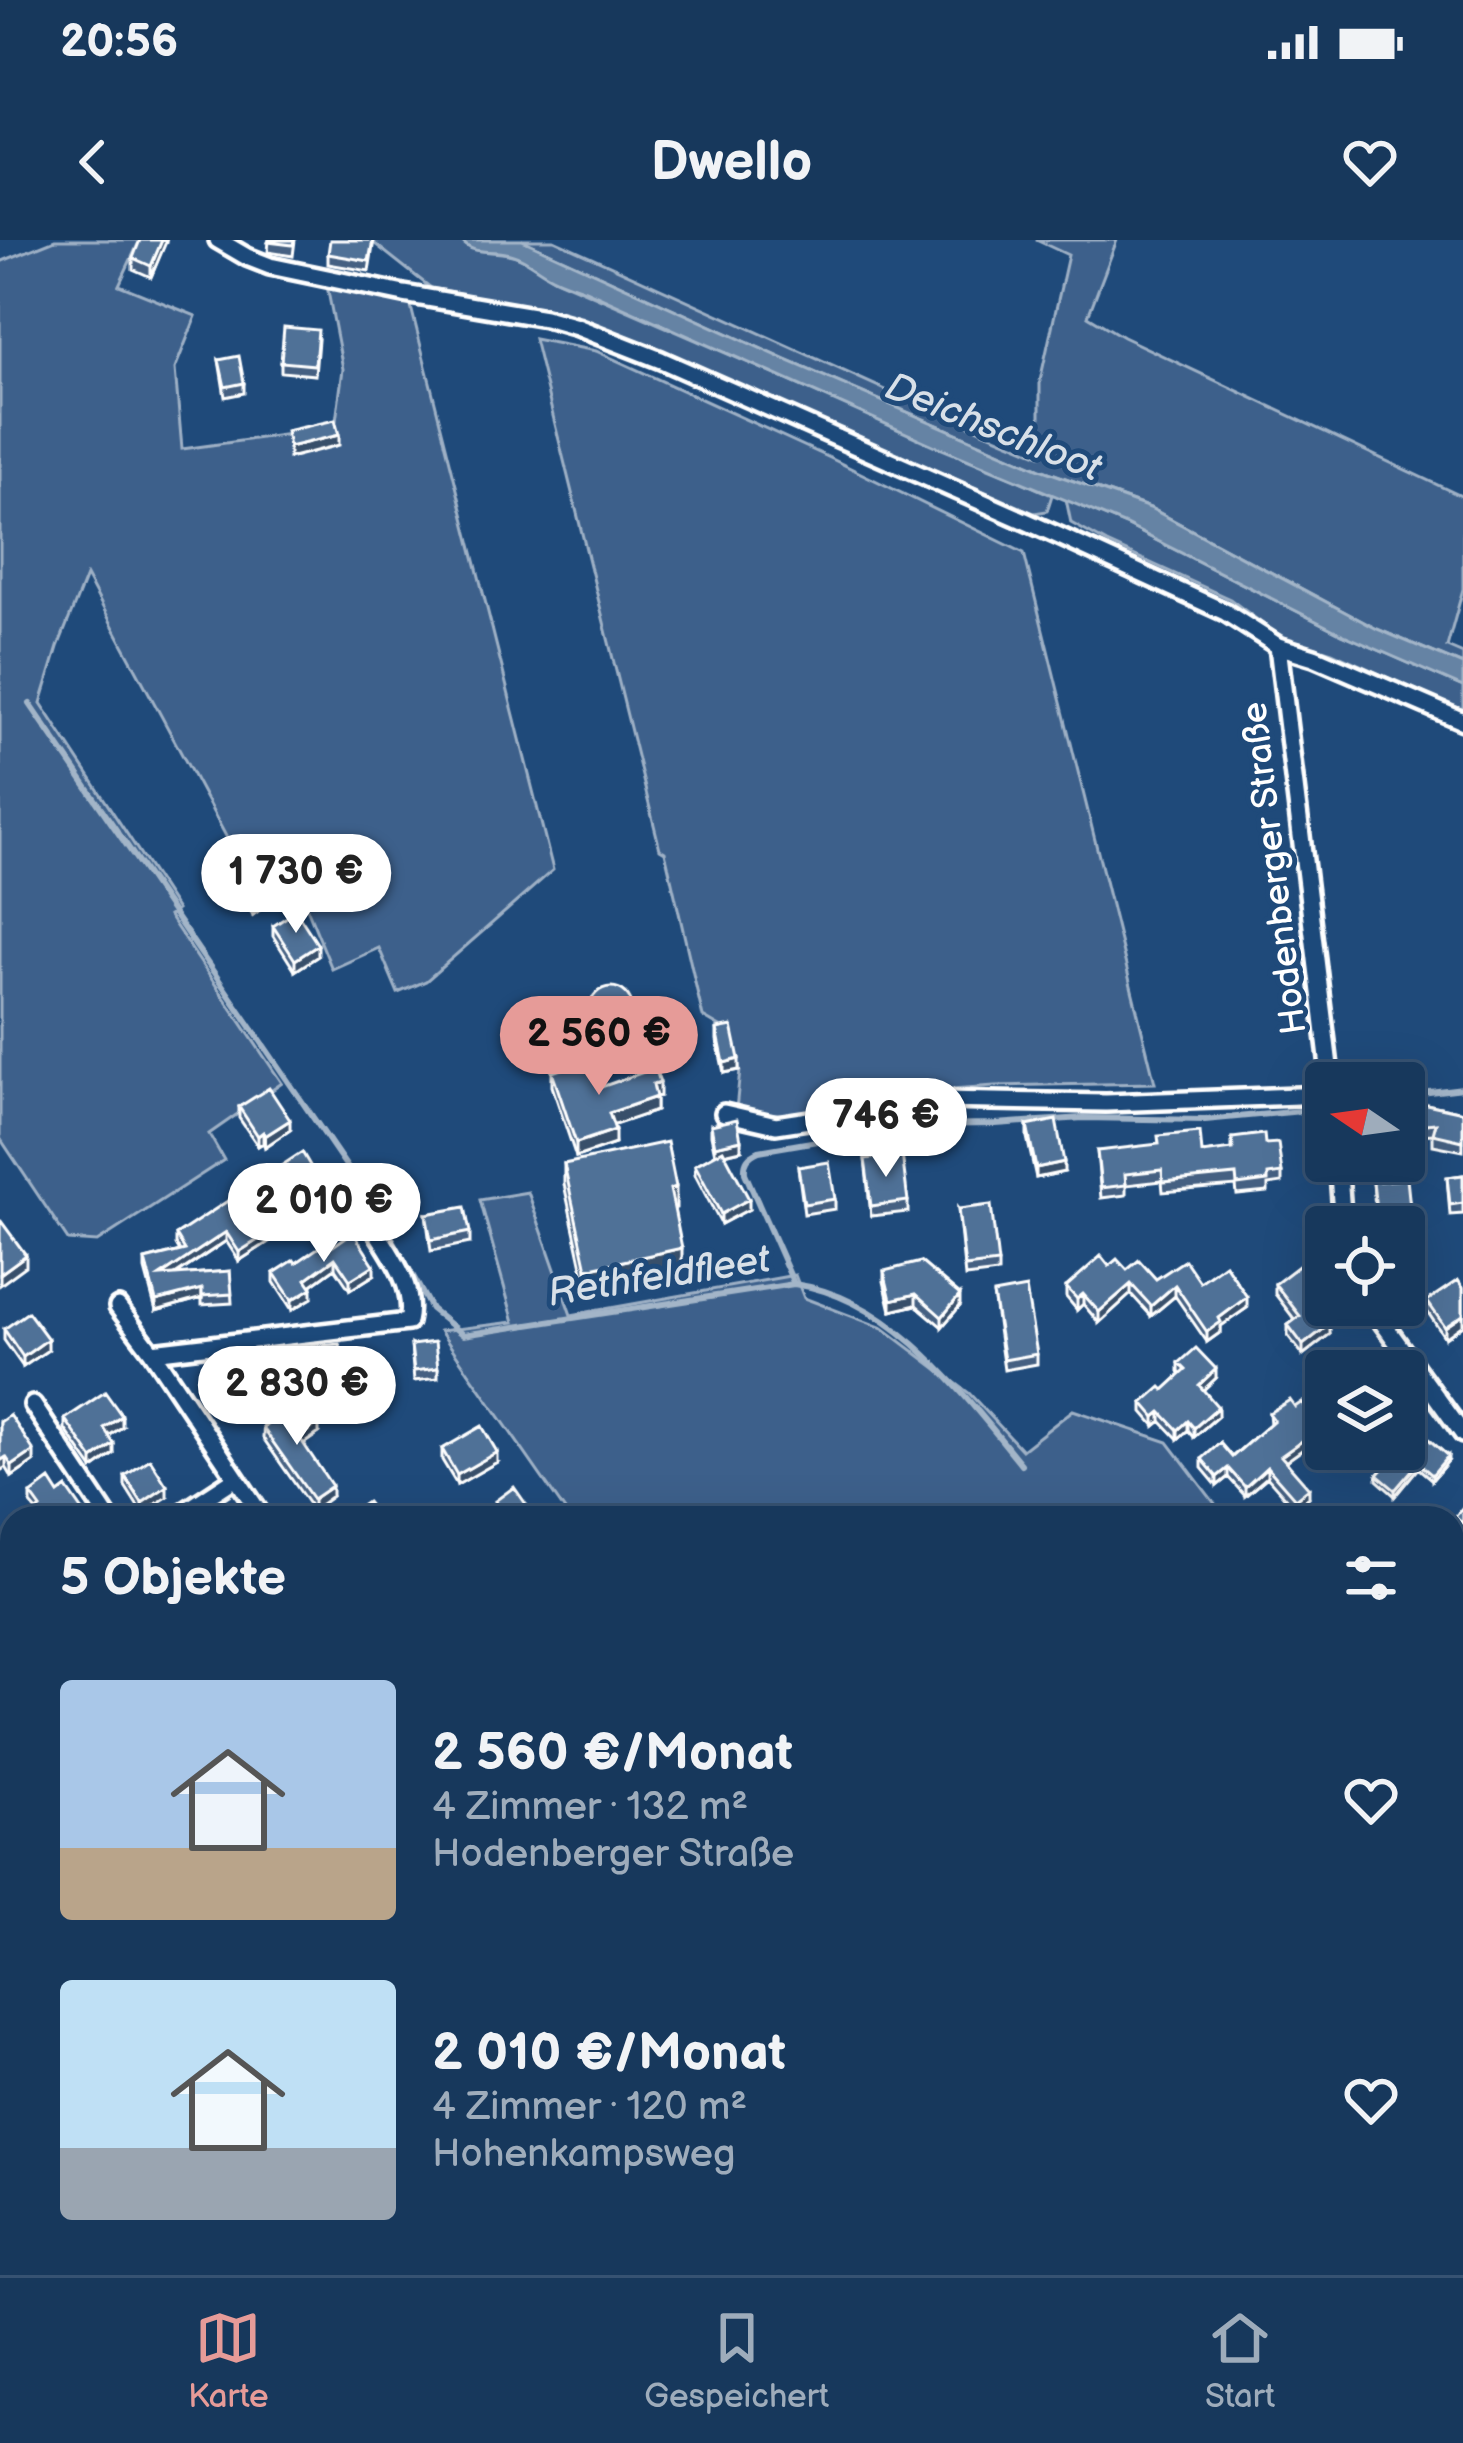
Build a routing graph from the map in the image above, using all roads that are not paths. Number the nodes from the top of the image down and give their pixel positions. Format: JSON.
{"nodes":[{"id":1,"x":218,"y":240,"type":"edge"},
{"id":2,"x":1278,"y":646,"type":"junction"},
{"id":3,"x":1463,"y":722,"type":"edge"},
{"id":4,"x":1328,"y":1062,"type":"edge"},
{"id":5,"x":1305,"y":1096,"type":"edge"},
{"id":6,"x":724,"y":1114,"type":"dead end"},
{"id":7,"x":368,"y":1218,"type":"dead end"},
{"id":8,"x":118,"y":1306,"type":"dead end"},
{"id":9,"x":1387,"y":1326,"type":"edge"},
{"id":10,"x":152,"y":1352,"type":"junction"},
{"id":11,"x":33,"y":1405,"type":"dead end"},
{"id":12,"x":1457,"y":1413,"type":"edge"},
{"id":13,"x":1463,"y":1434,"type":"edge"},
{"id":14,"x":236,"y":1478,"type":"junction"},
{"id":15,"x":100,"y":1506,"type":"edge"},
{"id":16,"x":193,"y":1506,"type":"edge"},
{"id":17,"x":255,"y":1506,"type":"edge"}],
"edges":[{"from":1,"to":2,"type":"street"},
{"from":2,"to":3,"type":"street"},
{"from":2,"to":4,"type":"street","name":"Hodenberger Straße"},
{"from":5,"to":6,"type":"street"},
{"from":7,"to":10,"type":"street"},
{"from":8,"to":10,"type":"street"},
{"from":9,"to":12,"type":"street"},
{"from":10,"to":14,"type":"street"},
{"from":11,"to":15,"type":"street"},
{"from":12,"to":13,"type":"street"},
{"from":14,"to":16,"type":"street"},
{"from":14,"to":17,"type":"street"}]}
